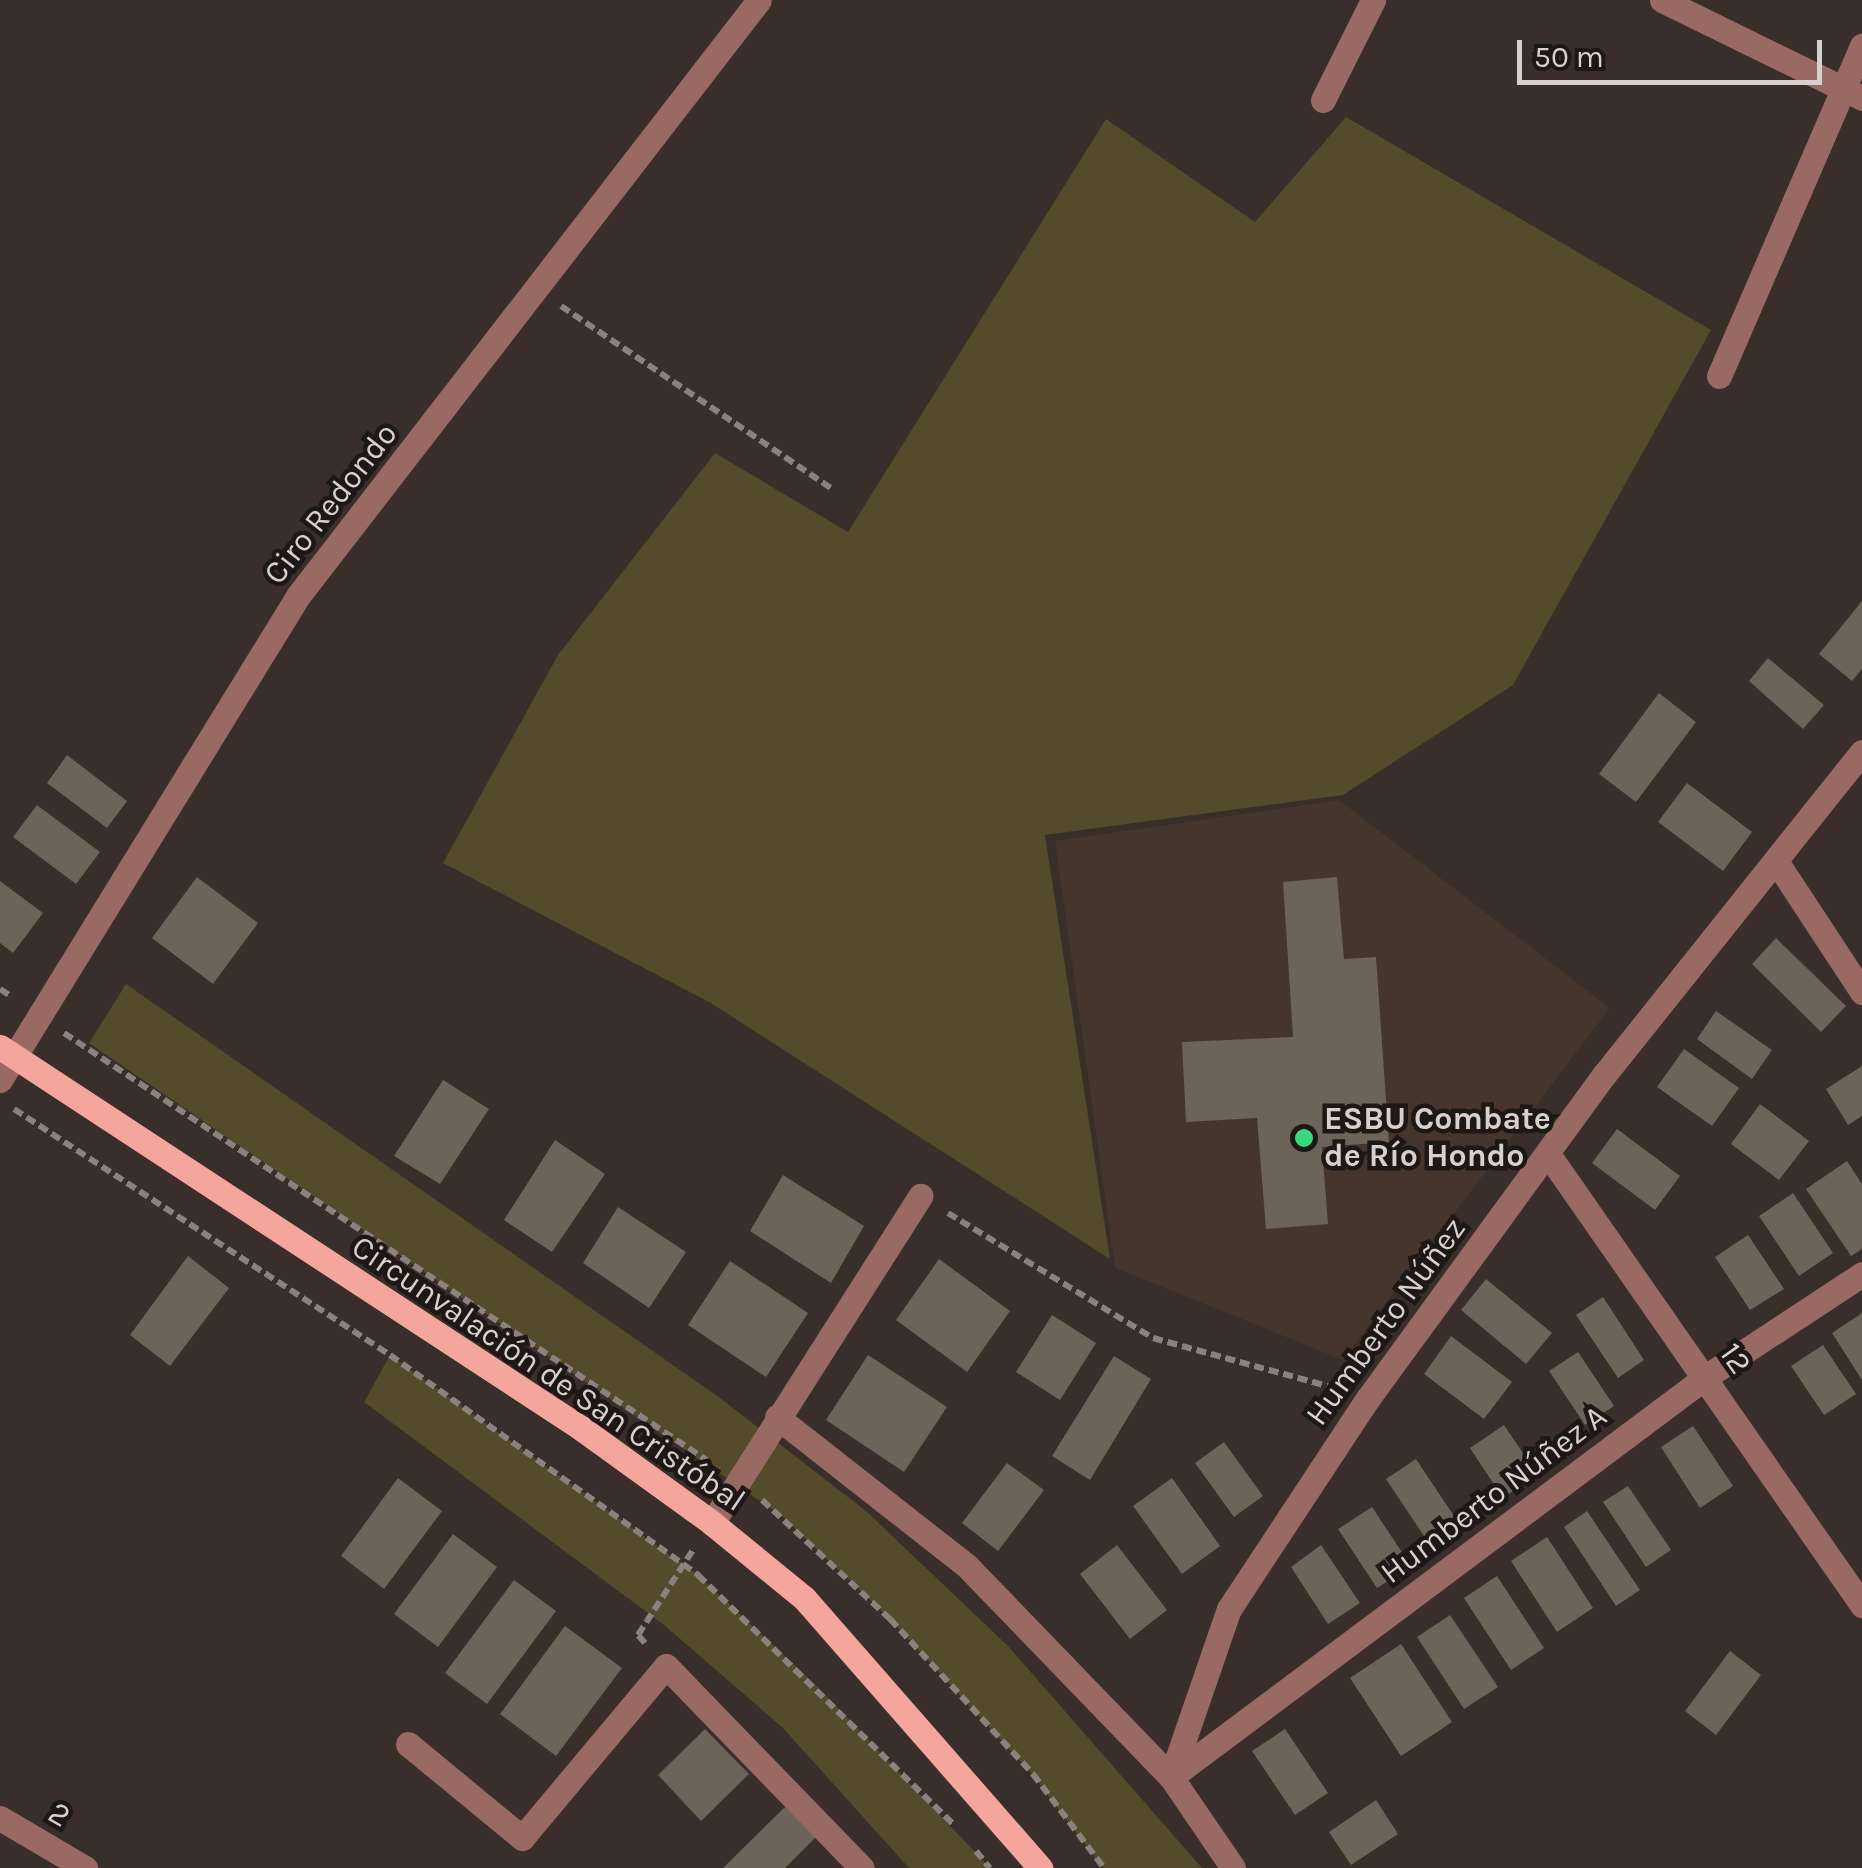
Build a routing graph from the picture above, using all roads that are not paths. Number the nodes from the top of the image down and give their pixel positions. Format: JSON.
{"nodes":[{"id":1,"x":759,"y":0,"type":"edge"},
{"id":2,"x":1373,"y":0,"type":"edge"},
{"id":3,"x":1662,"y":0,"type":"edge"},
{"id":4,"x":1862,"y":46,"type":"edge"},
{"id":5,"x":1852,"y":93,"type":"edge"},
{"id":6,"x":1323,"y":100,"type":"dead end"},
{"id":7,"x":1719,"y":376,"type":"dead end"},
{"id":8,"x":1862,"y":752,"type":"edge"},
{"id":9,"x":1776,"y":862,"type":"junction"},
{"id":10,"x":1862,"y":992,"type":"edge"},
{"id":11,"x":7,"y":1051,"type":"edge"},
{"id":12,"x":0,"y":1080,"type":"edge"},
{"id":13,"x":1548,"y":1154,"type":"junction"},
{"id":14,"x":920,"y":1196,"type":"road end"},
{"id":15,"x":1862,"y":1274,"type":"edge"},
{"id":16,"x":1707,"y":1376,"type":"junction"},
{"id":17,"x":776,"y":1417,"type":"junction"},
{"id":18,"x":712,"y":1523,"type":"junction"},
{"id":19,"x":1862,"y":1605,"type":"edge"},
{"id":20,"x":408,"y":1744,"type":"dead end"},
{"id":21,"x":1171,"y":1776,"type":"junction"},
{"id":22,"x":0,"y":1818,"type":"edge"},
{"id":23,"x":85,"y":1868,"type":"edge"},
{"id":24,"x":862,"y":1868,"type":"edge"},
{"id":25,"x":1040,"y":1868,"type":"edge"},
{"id":26,"x":1233,"y":1868,"type":"edge"}],
"edges":[{"from":1,"to":11,"type":"street","name":"Ciro Redondo"},
{"from":2,"to":6,"type":"street"},
{"from":3,"to":5,"type":"street"},
{"from":4,"to":5,"type":"street"},
{"from":5,"to":7,"type":"street"},
{"from":8,"to":9,"type":"street","name":"Humberto Núñez"},
{"from":9,"to":10,"type":"street"},
{"from":9,"to":13,"type":"street","name":"Humberto Núñez"},
{"from":11,"to":12,"type":"street","name":"Ciro Redondo"},
{"from":11,"to":18,"type":"main road","name":"Circunvalación de San Cristóbal"},
{"from":13,"to":16,"type":"street","name":"12"},
{"from":13,"to":21,"type":"street","name":"Humberto Núñez"},
{"from":14,"to":17,"type":"street"},
{"from":15,"to":16,"type":"street","name":"Humberto Núñez A"},
{"from":16,"to":19,"type":"street","name":"12"},
{"from":16,"to":21,"type":"street","name":"Humberto Núñez A"},
{"from":17,"to":18,"type":"street"},
{"from":17,"to":21,"type":"street"},
{"from":18,"to":25,"type":"main road","name":"Circunvalación de San Cristóbal"},
{"from":20,"to":24,"type":"street"},
{"from":21,"to":26,"type":"street"},
{"from":22,"to":23,"type":"street","name":"2"}]}
